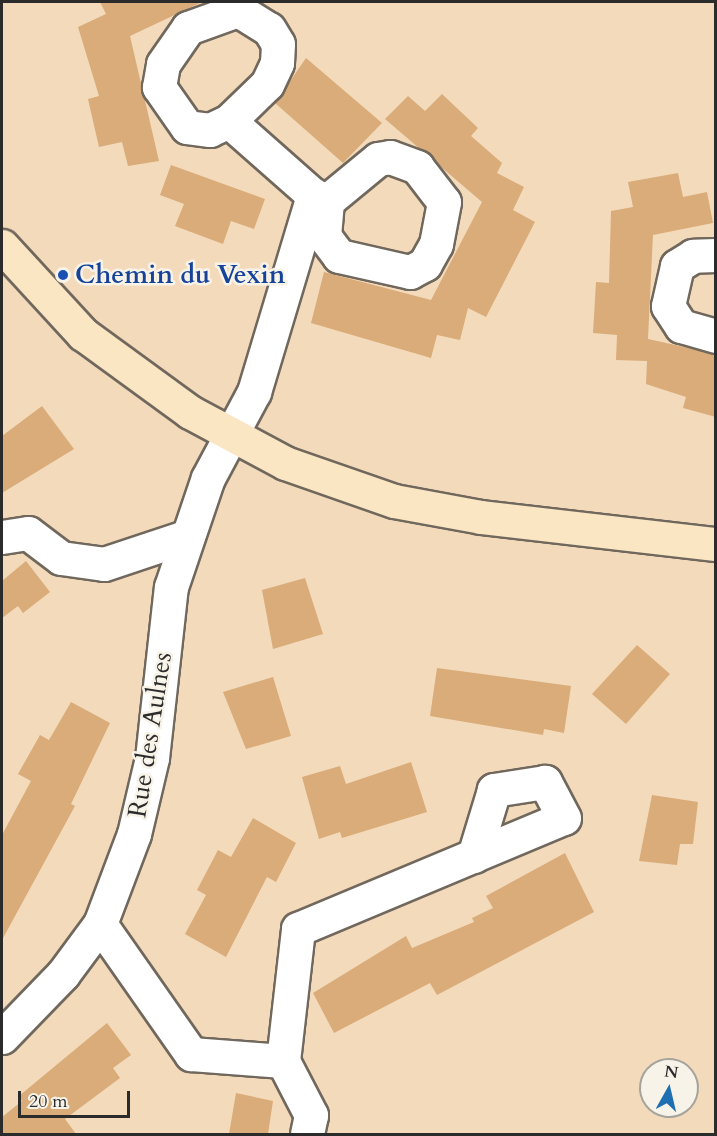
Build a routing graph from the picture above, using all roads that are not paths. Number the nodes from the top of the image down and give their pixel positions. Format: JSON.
{"nodes":[{"id":1,"x":229,"y":122,"type":"dead end"},
{"id":2,"x":2,"y":246,"type":"edge"},
{"id":3,"x":716,"y":255,"type":"edge"},
{"id":4,"x":716,"y":336,"type":"edge"},
{"id":5,"x":231,"y":437,"type":"junction"},
{"id":6,"x":2,"y":537,"type":"edge"},
{"id":7,"x":185,"y":537,"type":"junction"},
{"id":8,"x":716,"y":544,"type":"edge"},
{"id":9,"x":474,"y":856,"type":"dead end"},
{"id":10,"x":100,"y":924,"type":"junction"},
{"id":11,"x":2,"y":1037,"type":"edge"},
{"id":12,"x":283,"y":1060,"type":"junction"},
{"id":13,"x":307,"y":1134,"type":"edge"}],
"edges":[{"from":1,"to":5,"type":"street","name":"Rue des Aulnes"},
{"from":2,"to":5,"type":"street"},
{"from":3,"to":4,"type":"street"},
{"from":5,"to":7,"type":"street","name":"Rue des Aulnes"},
{"from":5,"to":8,"type":"street"},
{"from":6,"to":7,"type":"street"},
{"from":7,"to":10,"type":"street","name":"Rue des Aulnes"},
{"from":9,"to":12,"type":"street"},
{"from":10,"to":11,"type":"street","name":"Rue des Aulnes"},
{"from":10,"to":12,"type":"street"},
{"from":12,"to":13,"type":"street"}]}
